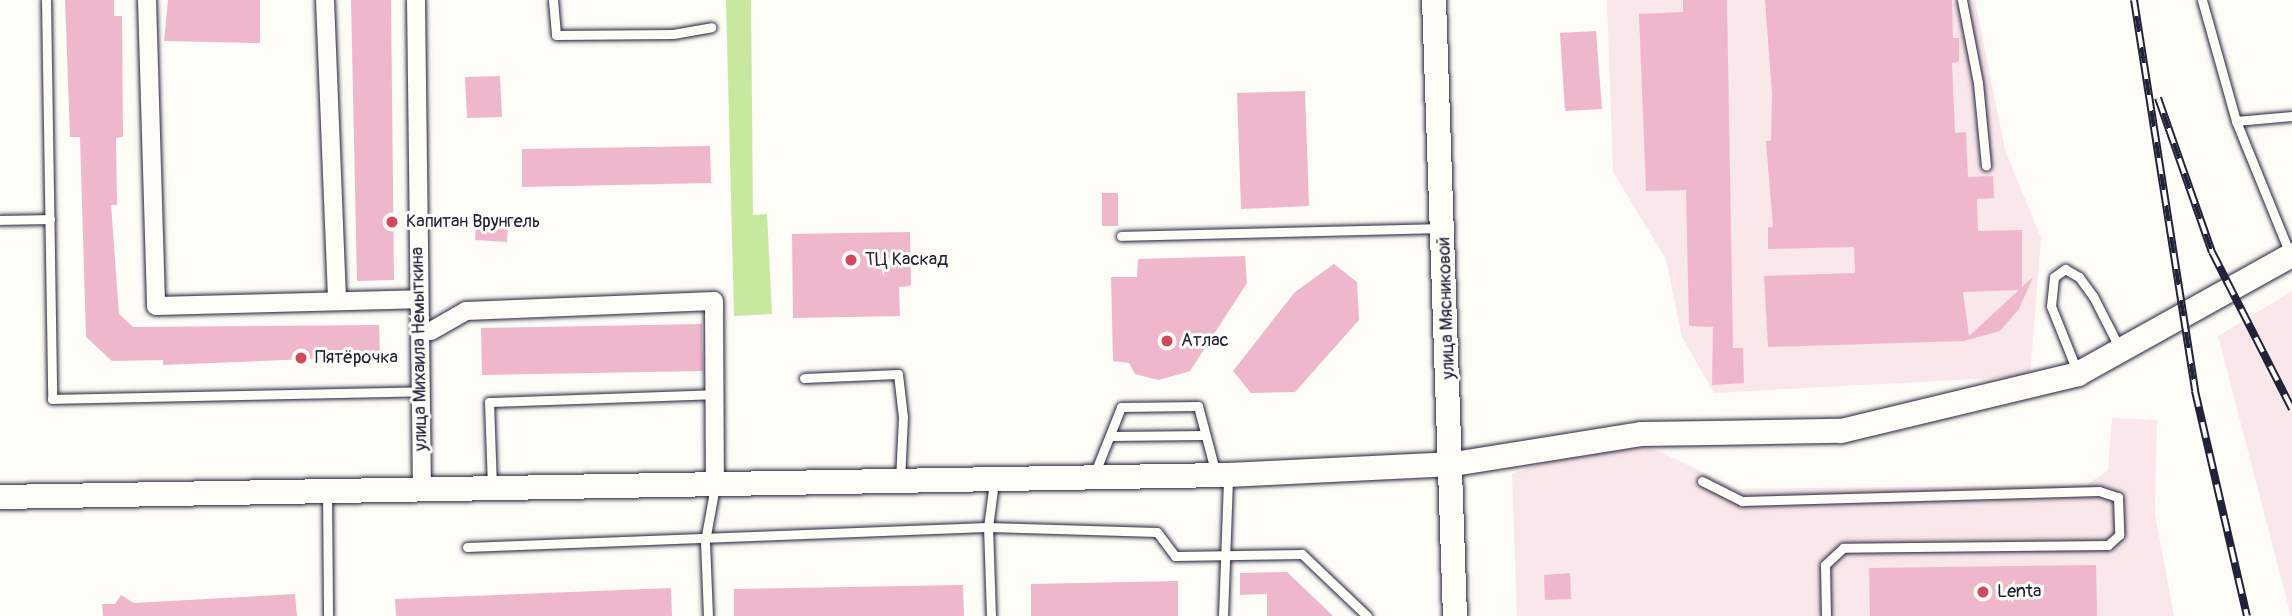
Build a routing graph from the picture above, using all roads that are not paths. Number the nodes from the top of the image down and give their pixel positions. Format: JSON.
{"nodes":[{"id":1,"x":46,"y":0,"type":"edge"},
{"id":2,"x":147,"y":0,"type":"edge"},
{"id":3,"x":325,"y":0,"type":"edge"},
{"id":4,"x":415,"y":0,"type":"edge"},
{"id":5,"x":552,"y":0,"type":"edge"},
{"id":6,"x":1434,"y":0,"type":"edge"},
{"id":7,"x":1962,"y":0,"type":"edge"},
{"id":8,"x":2202,"y":0,"type":"edge"},
{"id":9,"x":712,"y":27,"type":"dead end"},
{"id":10,"x":2292,"y":116,"type":"edge"},
{"id":11,"x":2236,"y":121,"type":"junction"},
{"id":12,"x":1986,"y":166,"type":"dead end"},
{"id":13,"x":50,"y":219,"type":"junction"},
{"id":14,"x":0,"y":220,"type":"edge"},
{"id":15,"x":1444,"y":228,"type":"junction"},
{"id":16,"x":1121,"y":236,"type":"dead end"},
{"id":17,"x":2291,"y":255,"type":"edge"},
{"id":18,"x":419,"y":299,"type":"junction"},
{"id":19,"x":337,"y":301,"type":"junction"},
{"id":20,"x":430,"y":331,"type":"dead end"},
{"id":21,"x":2120,"y":351,"type":"junction"},
{"id":22,"x":2078,"y":374,"type":"junction"},
{"id":23,"x":804,"y":378,"type":"dead end"},
{"id":24,"x":421,"y":391,"type":"junction"},
{"id":25,"x":716,"y":394,"type":"junction"},
{"id":26,"x":1205,"y":435,"type":"junction"},
{"id":27,"x":1110,"y":436,"type":"junction"},
{"id":28,"x":1454,"y":464,"type":"junction"},
{"id":29,"x":1222,"y":476,"type":"junction"},
{"id":30,"x":1093,"y":478,"type":"junction"},
{"id":31,"x":994,"y":480,"type":"junction"},
{"id":32,"x":1702,"y":481,"type":"dead end"},
{"id":33,"x":900,"y":482,"type":"junction"},
{"id":34,"x":715,"y":485,"type":"junction"},
{"id":35,"x":492,"y":487,"type":"junction"},
{"id":36,"x":422,"y":488,"type":"junction"},
{"id":37,"x":327,"y":490,"type":"junction"},
{"id":38,"x":0,"y":497,"type":"edge"},
{"id":39,"x":988,"y":527,"type":"junction"},
{"id":40,"x":705,"y":541,"type":"junction"},
{"id":41,"x":467,"y":547,"type":"dead end"},
{"id":42,"x":1225,"y":553,"type":"junction"},
{"id":43,"x":328,"y":616,"type":"edge"},
{"id":44,"x":708,"y":616,"type":"edge"},
{"id":45,"x":991,"y":616,"type":"edge"},
{"id":46,"x":1223,"y":616,"type":"edge"},
{"id":47,"x":1367,"y":616,"type":"edge"},
{"id":48,"x":1455,"y":616,"type":"edge"},
{"id":49,"x":1826,"y":616,"type":"edge"}],
"edges":[{"from":1,"to":13,"type":"lane"},
{"from":2,"to":19,"type":"street"},
{"from":3,"to":19,"type":"street"},
{"from":4,"to":18,"type":"street","name":"улица Михаила Немыткина"},
{"from":5,"to":9,"type":"lane"},
{"from":6,"to":15,"type":"street","name":"улица Мясниковой"},
{"from":7,"to":12,"type":"lane"},
{"from":8,"to":11,"type":"lane"},
{"from":10,"to":11,"type":"lane"},
{"from":11,"to":17,"type":"lane"},
{"from":13,"to":14,"type":"lane"},
{"from":13,"to":24,"type":"lane"},
{"from":15,"to":16,"type":"lane"},
{"from":15,"to":28,"type":"street","name":"улица Мясниковой"},
{"from":17,"to":21,"type":"street"},
{"from":18,"to":19,"type":"street"},
{"from":18,"to":24,"type":"street","name":"улица Михаила Немыткина"},
{"from":20,"to":25,"type":"street"},
{"from":21,"to":22,"type":"street"},
{"from":21,"to":22,"type":"lane"},
{"from":22,"to":28,"type":"street"},
{"from":23,"to":33,"type":"lane"},
{"from":24,"to":36,"type":"street","name":"улица Михаила Немыткина"},
{"from":25,"to":34,"type":"street"},
{"from":25,"to":35,"type":"lane"},
{"from":26,"to":27,"type":"lane"},
{"from":26,"to":27,"type":"lane"},
{"from":26,"to":29,"type":"lane"},
{"from":27,"to":30,"type":"lane"},
{"from":28,"to":29,"type":"street"},
{"from":28,"to":48,"type":"street","name":"улица Мясниковой"},
{"from":29,"to":30,"type":"street"},
{"from":29,"to":42,"type":"lane"},
{"from":30,"to":31,"type":"street"},
{"from":31,"to":33,"type":"street"},
{"from":31,"to":39,"type":"lane"},
{"from":32,"to":49,"type":"lane"},
{"from":33,"to":34,"type":"street"},
{"from":34,"to":35,"type":"street"},
{"from":34,"to":40,"type":"lane"},
{"from":35,"to":36,"type":"street"},
{"from":36,"to":37,"type":"street"},
{"from":37,"to":38,"type":"street"},
{"from":37,"to":43,"type":"lane"},
{"from":39,"to":40,"type":"lane"},
{"from":39,"to":42,"type":"lane"},
{"from":39,"to":45,"type":"lane"},
{"from":40,"to":41,"type":"lane"},
{"from":40,"to":44,"type":"lane"},
{"from":42,"to":46,"type":"lane"},
{"from":42,"to":47,"type":"lane"}]}
